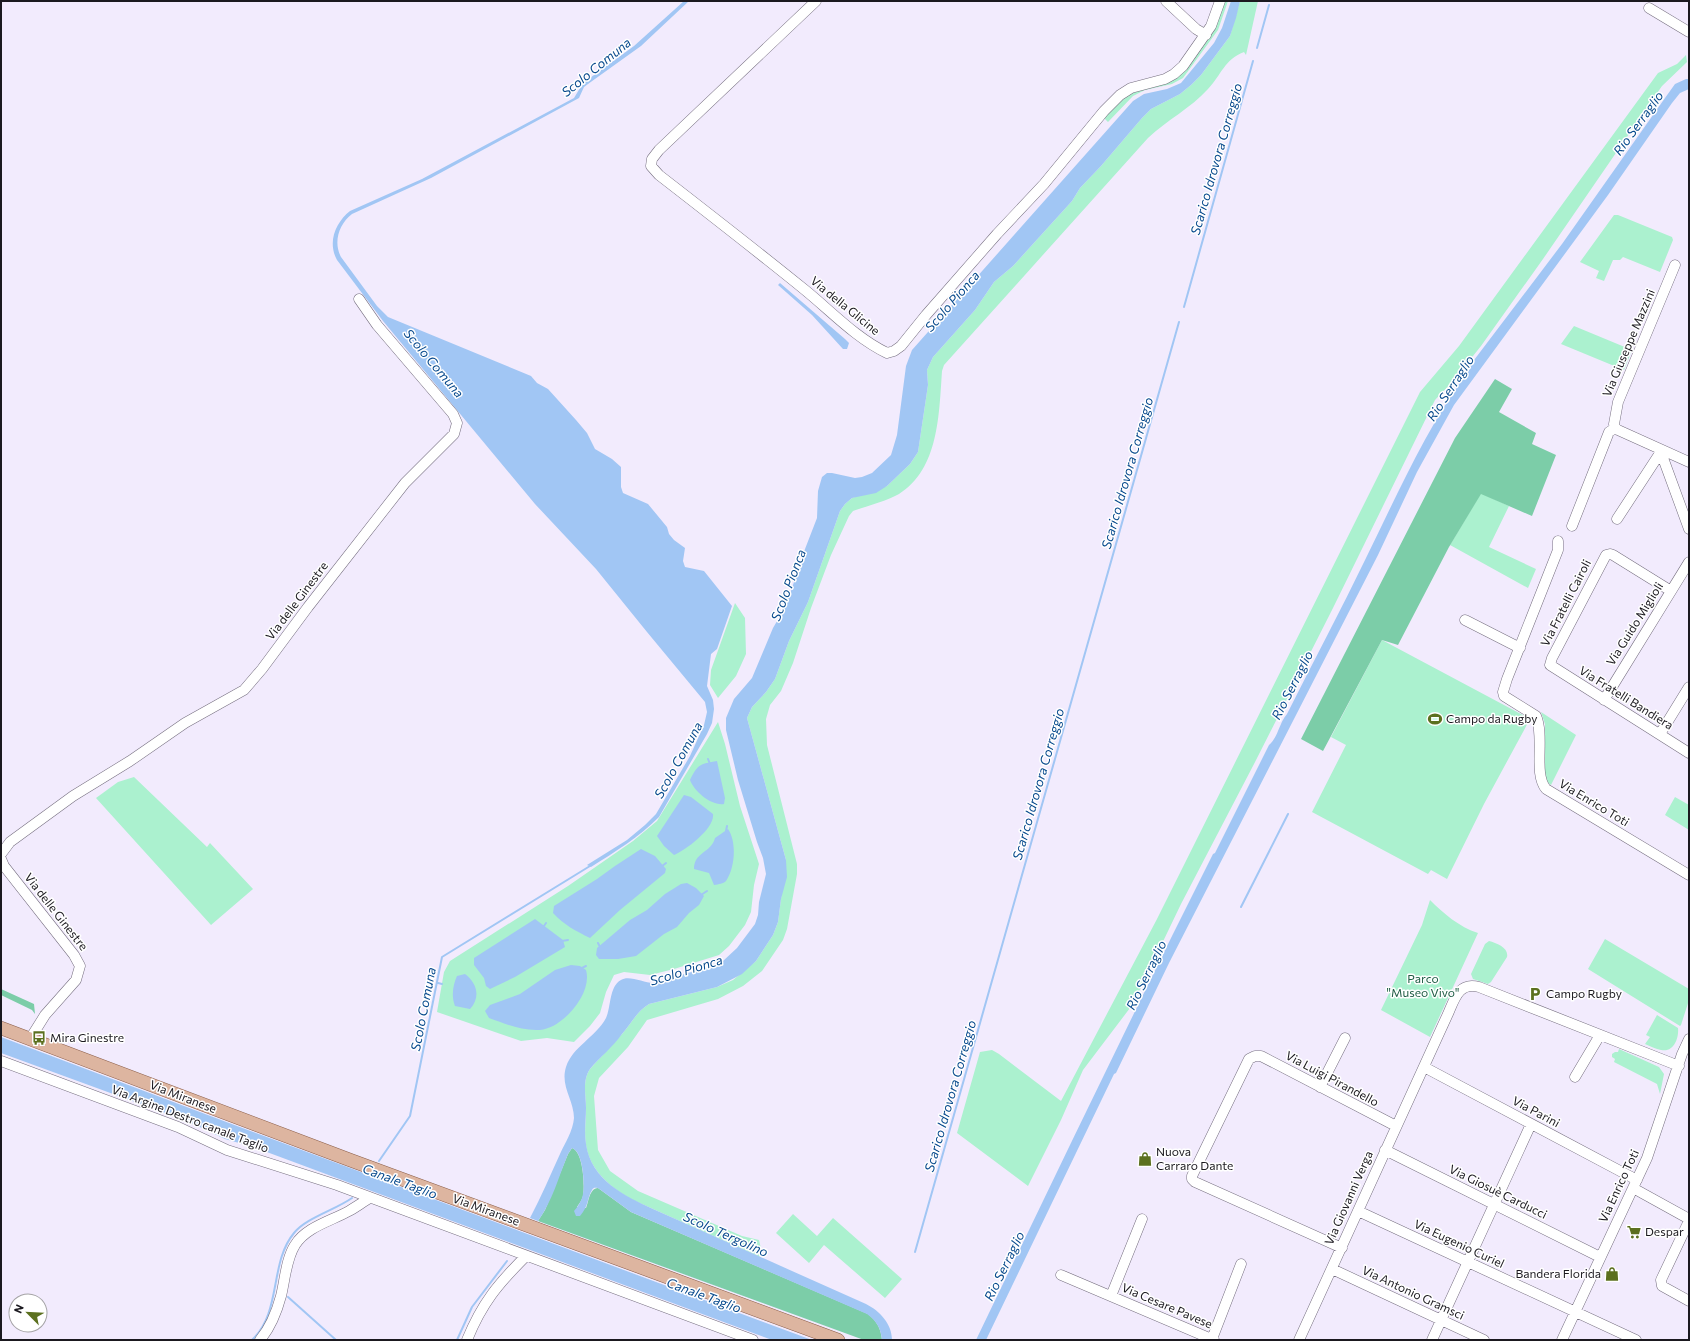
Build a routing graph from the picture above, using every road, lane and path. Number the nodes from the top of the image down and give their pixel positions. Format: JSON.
{"nodes":[{"id":1,"x":816,"y":1,"type":"edge"},
{"id":2,"x":1166,"y":1,"type":"edge"},
{"id":3,"x":1220,"y":1,"type":"edge"},
{"id":4,"x":1649,"y":8,"type":"dead end"},
{"id":5,"x":1689,"y":32,"type":"edge"},
{"id":6,"x":1206,"y":35,"type":"junction"},
{"id":7,"x":1675,"y":265,"type":"dead end"},
{"id":8,"x":359,"y":299,"type":"dead end"},
{"id":9,"x":1615,"y":428,"type":"junction"},
{"id":10,"x":1662,"y":450,"type":"junction"},
{"id":11,"x":1689,"y":462,"type":"edge"},
{"id":12,"x":1617,"y":519,"type":"dead end"},
{"id":13,"x":1572,"y":526,"type":"dead end"},
{"id":14,"x":1689,"y":529,"type":"edge"},
{"id":15,"x":1558,"y":541,"type":"dead end"},
{"id":16,"x":1689,"y":562,"type":"edge"},
{"id":17,"x":1671,"y":591,"type":"junction"},
{"id":18,"x":1465,"y":620,"type":"dead end"},
{"id":19,"x":1520,"y":648,"type":"junction"},
{"id":20,"x":1550,"y":665,"type":"joint"},
{"id":21,"x":1689,"y":687,"type":"edge"},
{"id":22,"x":1604,"y":700,"type":"junction"},
{"id":23,"x":1660,"y":734,"type":"junction"},
{"id":24,"x":1689,"y":753,"type":"edge"},
{"id":25,"x":1,"y":854,"type":"edge"},
{"id":26,"x":1,"y":859,"type":"edge"},
{"id":27,"x":1689,"y":875,"type":"edge"},
{"id":28,"x":1,"y":1028,"type":"edge"},
{"id":29,"x":1600,"y":1035,"type":"junction"},
{"id":30,"x":1345,"y":1038,"type":"dead end"},
{"id":31,"x":30,"y":1039,"type":"junction"},
{"id":32,"x":1689,"y":1039,"type":"edge"},
{"id":33,"x":1,"y":1061,"type":"edge"},
{"id":34,"x":1679,"y":1066,"type":"junction"},
{"id":35,"x":1424,"y":1067,"type":"junction"},
{"id":36,"x":1575,"y":1077,"type":"dead end"},
{"id":37,"x":1320,"y":1087,"type":"junction"},
{"id":38,"x":1531,"y":1124,"type":"junction"},
{"id":39,"x":1396,"y":1126,"type":"junction"},
{"id":40,"x":1385,"y":1150,"type":"junction"},
{"id":41,"x":1635,"y":1184,"type":"junction"},
{"id":42,"x":370,"y":1198,"type":"junction"},
{"id":43,"x":1494,"y":1204,"type":"junction"},
{"id":44,"x":1358,"y":1211,"type":"junction"},
{"id":45,"x":1142,"y":1220,"type":"dead end"},
{"id":46,"x":1342,"y":1248,"type":"junction"},
{"id":47,"x":526,"y":1256,"type":"junction"},
{"id":48,"x":1600,"y":1257,"type":"junction"},
{"id":49,"x":1468,"y":1262,"type":"junction"},
{"id":50,"x":1241,"y":1264,"type":"dead end"},
{"id":51,"x":1332,"y":1269,"type":"junction"},
{"id":52,"x":1061,"y":1275,"type":"dead end"},
{"id":53,"x":1111,"y":1296,"type":"junction"},
{"id":54,"x":1689,"y":1300,"type":"edge"},
{"id":55,"x":1575,"y":1312,"type":"junction"},
{"id":56,"x":1442,"y":1320,"type":"junction"},
{"id":57,"x":1302,"y":1339,"type":"edge"},
{"id":58,"x":260,"y":1340,"type":"edge"},
{"id":59,"x":467,"y":1340,"type":"edge"},
{"id":60,"x":752,"y":1340,"type":"edge"},
{"id":61,"x":838,"y":1340,"type":"edge"},
{"id":62,"x":1213,"y":1340,"type":"edge"},
{"id":63,"x":1432,"y":1340,"type":"edge"},
{"id":64,"x":1484,"y":1340,"type":"edge"},
{"id":65,"x":1562,"y":1340,"type":"edge"},
{"id":66,"x":1636,"y":1340,"type":"edge"}],
"edges":[{"from":1,"to":6,"type":"street","name":"Via della Glicine"},
{"from":2,"to":6,"type":"street"},
{"from":3,"to":6,"type":"street","name":"Via della Glicine"},
{"from":4,"to":5,"type":"street"},
{"from":7,"to":9,"type":"street","name":"Via Giuseppe Mazzini"},
{"from":8,"to":25,"type":"street","name":"Via delle Ginestre"},
{"from":9,"to":10,"type":"street"},
{"from":9,"to":13,"type":"street"},
{"from":10,"to":11,"type":"street"},
{"from":10,"to":12,"type":"street"},
{"from":10,"to":14,"type":"street"},
{"from":15,"to":19,"type":"street","name":"Via Enrico Toti"},
{"from":16,"to":17,"type":"street","name":"Via Guido Miglioli"},
{"from":17,"to":20,"type":"street","name":"Via Fratelli Cairoli"},
{"from":17,"to":22,"type":"street","name":"Via Guido Miglioli"},
{"from":18,"to":19,"type":"street"},
{"from":19,"to":27,"type":"street","name":"Via Enrico Toti"},
{"from":20,"to":22,"type":"street","name":"Via Fratelli Bandiera"},
{"from":21,"to":23,"type":"street"},
{"from":22,"to":23,"type":"street","name":"Via Fratelli Bandiera"},
{"from":23,"to":24,"type":"street","name":"Via Fratelli Bandiera"},
{"from":26,"to":31,"type":"street","name":"Via delle Ginestre"},
{"from":28,"to":31,"type":"main road","name":"Via Miranese"},
{"from":29,"to":34,"type":"street"},
{"from":29,"to":35,"type":"street","name":"Via Giovanni Verga"},
{"from":29,"to":36,"type":"street"},
{"from":30,"to":37,"type":"street"},
{"from":31,"to":61,"type":"main road","name":"Via Miranese"},
{"from":32,"to":34,"type":"street","name":"Via Enrico Toti"},
{"from":33,"to":42,"type":"street","name":"Via Argine Destro canale Taglio"},
{"from":34,"to":41,"type":"street","name":"Via Enrico Toti"},
{"from":35,"to":38,"type":"street","name":"Via Parini"},
{"from":35,"to":39,"type":"street","name":"Via Giovanni Verga"},
{"from":37,"to":39,"type":"street","name":"Via Luigi Pirandello"},
{"from":37,"to":46,"type":"street","name":"Via Luigi Pirandello"},
{"from":38,"to":41,"type":"street","name":"Via Parini"},
{"from":38,"to":43,"type":"street"},
{"from":39,"to":40,"type":"street","name":"Via Giovanni Verga"},
{"from":40,"to":43,"type":"street","name":"Via Giosuè Carducci"},
{"from":40,"to":44,"type":"street","name":"Via Giovanni Verga"},
{"from":41,"to":48,"type":"street","name":"Via Enrico Toti"},
{"from":41,"to":54,"type":"street","name":"Via Parini"},
{"from":42,"to":47,"type":"street","name":"Via Argine Destro canale Taglio"},
{"from":42,"to":58,"type":"street"},
{"from":43,"to":48,"type":"street","name":"Via Giosuè Carducci"},
{"from":43,"to":49,"type":"street"},
{"from":44,"to":46,"type":"street","name":"Via Giovanni Verga"},
{"from":44,"to":49,"type":"street","name":"Via Eugenio Curiel"},
{"from":45,"to":53,"type":"street","name":"Via Cesare Pavese"},
{"from":46,"to":51,"type":"street","name":"Via Giovanni Verga"},
{"from":47,"to":59,"type":"street"},
{"from":47,"to":60,"type":"street","name":"Via Argine Destro canale Taglio"},
{"from":48,"to":55,"type":"street","name":"Via Enrico Toti"},
{"from":49,"to":55,"type":"street","name":"Via Eugenio Curiel"},
{"from":49,"to":56,"type":"street"},
{"from":50,"to":62,"type":"street","name":"Via Cesare Pavese"},
{"from":51,"to":56,"type":"street","name":"Via Antonio Gramsci"},
{"from":51,"to":57,"type":"street","name":"Via Giovanni Verga"},
{"from":52,"to":53,"type":"street","name":"Via Cesare Pavese"},
{"from":53,"to":62,"type":"street","name":"Via Cesare Pavese"},
{"from":55,"to":65,"type":"street","name":"Via Enrico Toti"},
{"from":55,"to":66,"type":"street","name":"Via Eugenio Curiel"},
{"from":56,"to":63,"type":"street"},
{"from":56,"to":64,"type":"street","name":"Via Antonio Gramsci"}]}
